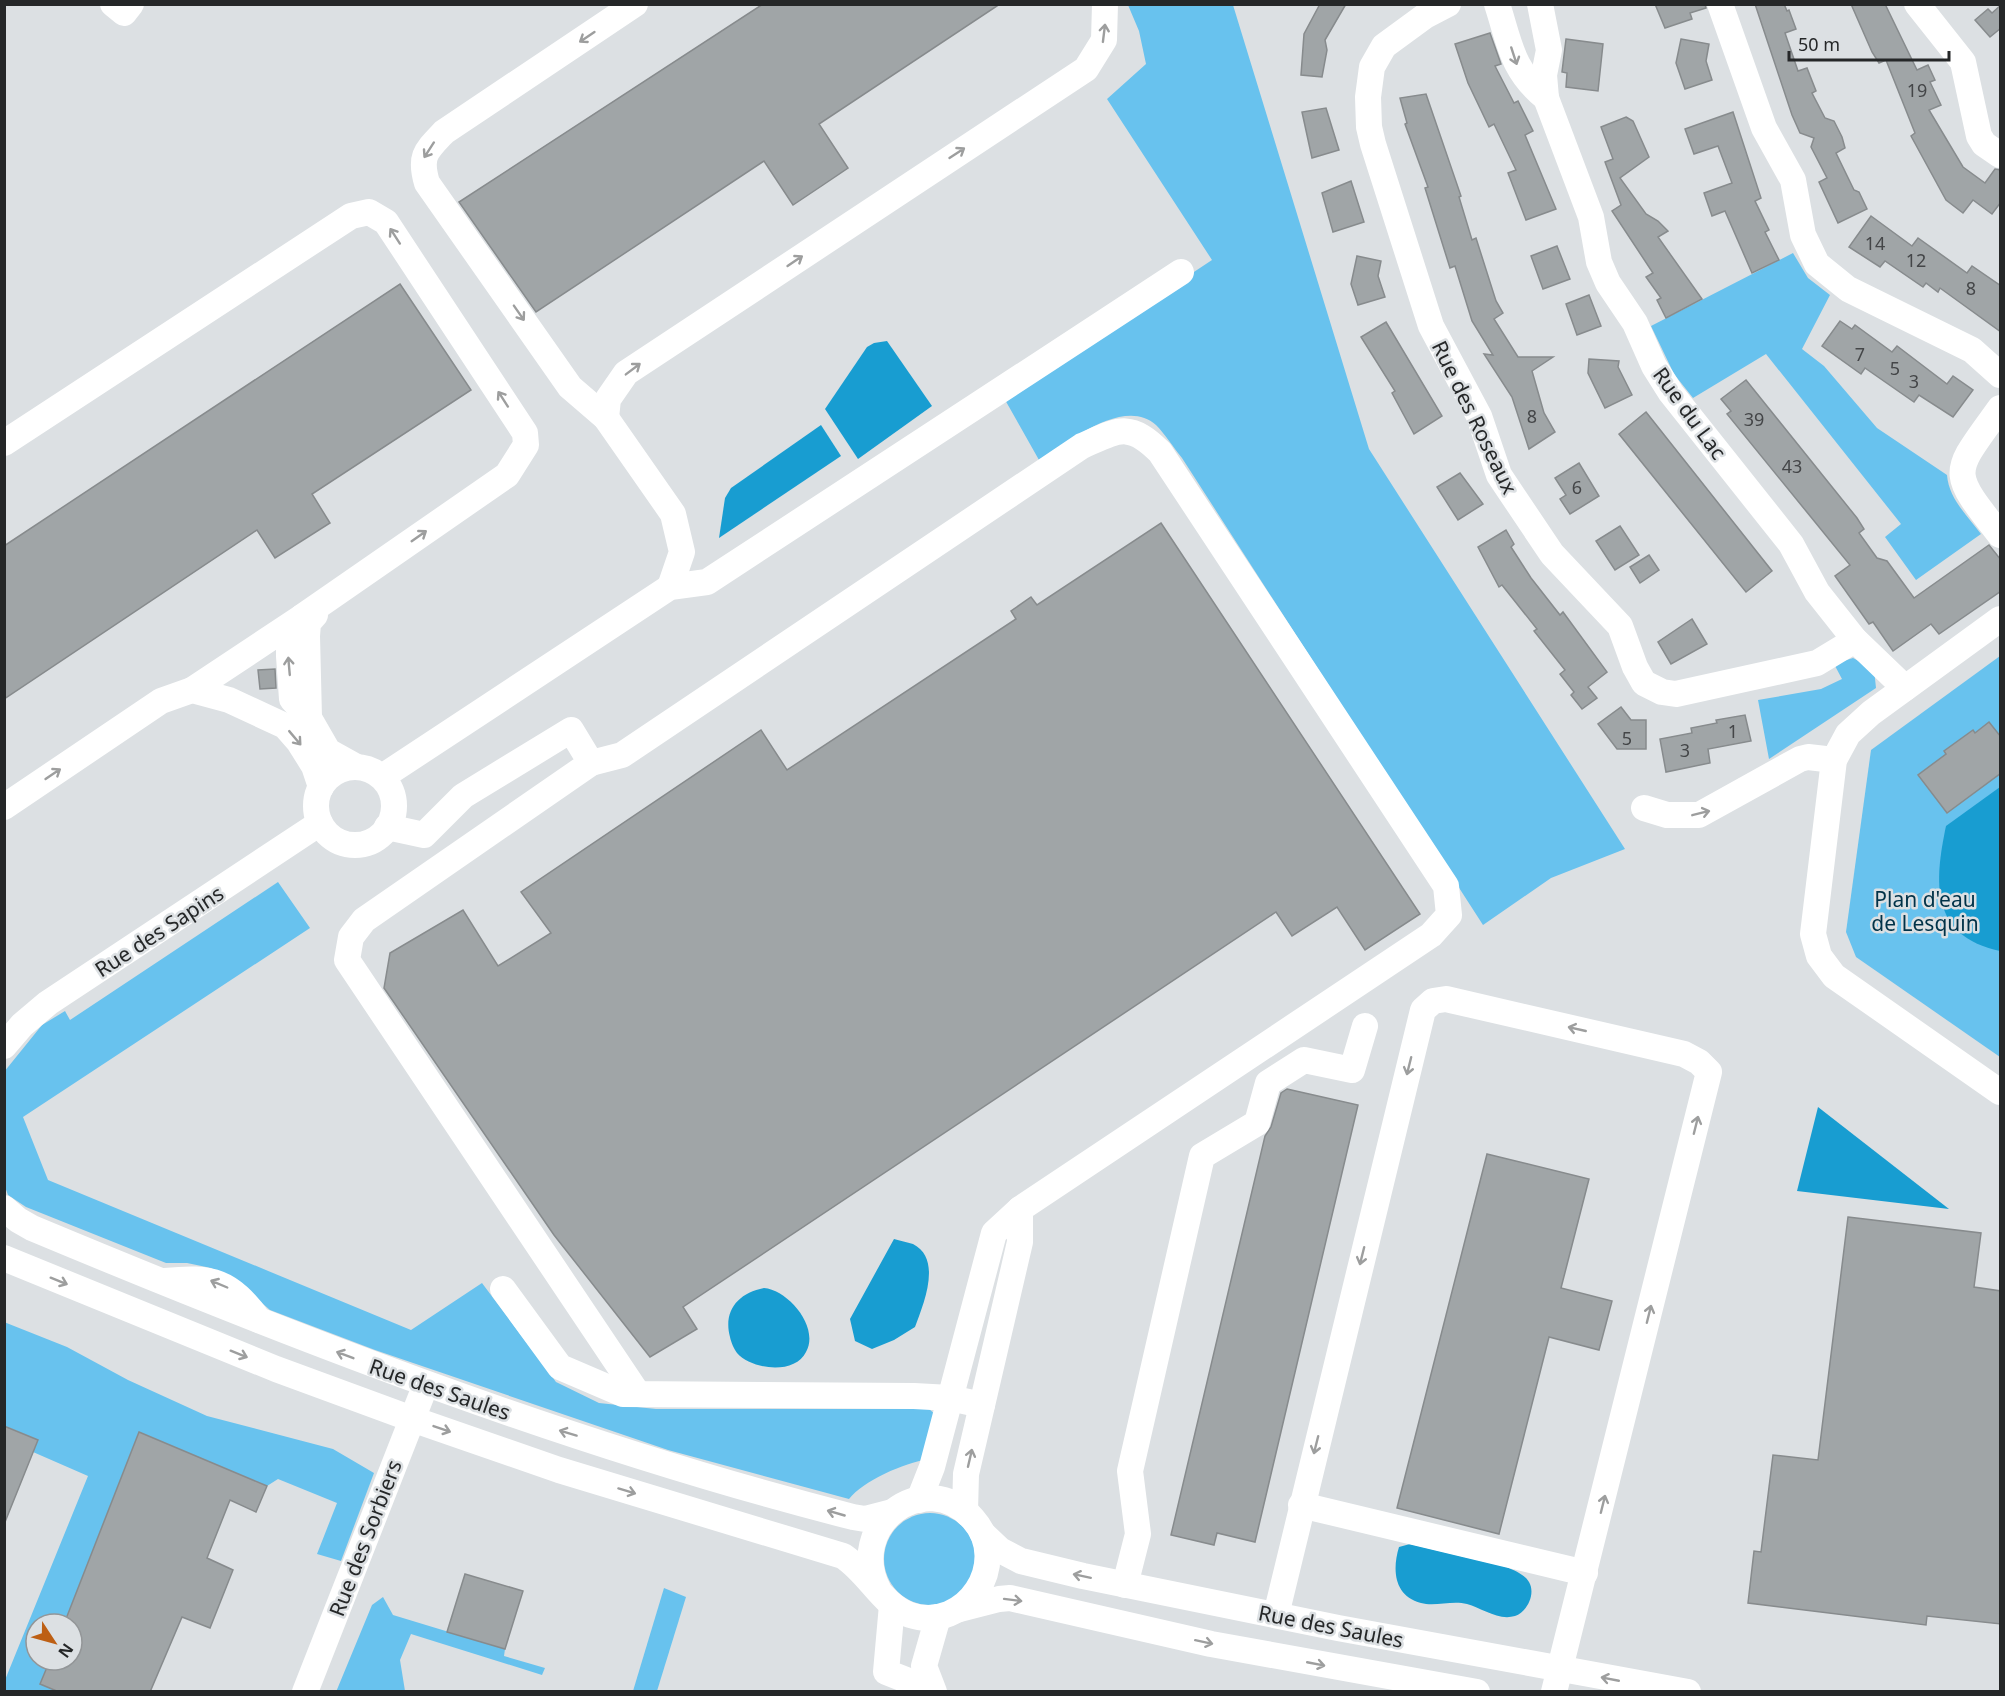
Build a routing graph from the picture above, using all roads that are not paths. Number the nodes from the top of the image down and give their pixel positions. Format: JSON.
{"nodes":[{"id":1,"x":113,"y":4,"type":"edge"},
{"id":2,"x":131,"y":4,"type":"edge"},
{"id":3,"x":635,"y":4,"type":"edge"},
{"id":4,"x":1105,"y":4,"type":"edge"},
{"id":5,"x":1448,"y":4,"type":"edge"},
{"id":6,"x":1497,"y":4,"type":"edge"},
{"id":7,"x":1540,"y":4,"type":"edge"},
{"id":8,"x":1720,"y":4,"type":"edge"},
{"id":9,"x":1917,"y":4,"type":"edge"},
{"id":10,"x":1546,"y":98,"type":"junction"},
{"id":11,"x":2001,"y":155,"type":"edge"},
{"id":12,"x":1181,"y":272,"type":"dead end"},
{"id":13,"x":2001,"y":375,"type":"edge"},
{"id":14,"x":2001,"y":408,"type":"edge"},
{"id":15,"x":606,"y":418,"type":"junction"},
{"id":16,"x":4,"y":443,"type":"edge"},
{"id":17,"x":2001,"y":535,"type":"edge"},
{"id":18,"x":670,"y":587,"type":"junction"},
{"id":19,"x":329,"y":598,"type":"junction"},
{"id":20,"x":302,"y":617,"type":"junction"},
{"id":21,"x":2001,"y":619,"type":"edge"},
{"id":22,"x":1855,"y":639,"type":"junction"},
{"id":23,"x":1905,"y":687,"type":"junction"},
{"id":24,"x":192,"y":690,"type":"junction"},
{"id":25,"x":309,"y":718,"type":"junction"},
{"id":26,"x":1834,"y":760,"type":"junction"},
{"id":27,"x":591,"y":763,"type":"junction"},
{"id":28,"x":355,"y":766,"type":"junction"},
{"id":29,"x":382,"y":777,"type":"junction"},
{"id":30,"x":321,"y":787,"type":"junction"},
{"id":31,"x":4,"y":807,"type":"edge"},
{"id":32,"x":1644,"y":808,"type":"dead end"},
{"id":33,"x":320,"y":823,"type":"junction"},
{"id":34,"x":387,"y":827,"type":"junction"},
{"id":35,"x":1365,"y":1026,"type":"dead end"},
{"id":36,"x":4,"y":1046,"type":"edge"},
{"id":37,"x":2001,"y":1092,"type":"edge"},
{"id":38,"x":4,"y":1208,"type":"edge"},
{"id":39,"x":1020,"y":1209,"type":"junction"},
{"id":40,"x":4,"y":1258,"type":"edge"},
{"id":41,"x":503,"y":1288,"type":"dead end"},
{"id":42,"x":426,"y":1384,"type":"junction"},
{"id":43,"x":638,"y":1394,"type":"junction"},
{"id":44,"x":950,"y":1398,"type":"junction"},
{"id":45,"x":982,"y":1405,"type":"junction"},
{"id":46,"x":412,"y":1419,"type":"junction"},
{"id":47,"x":919,"y":1500,"type":"junction"},
{"id":48,"x":1301,"y":1505,"type":"junction"},
{"id":49,"x":965,"y":1511,"type":"junction"},
{"id":50,"x":892,"y":1512,"type":"junction"},
{"id":51,"x":983,"y":1534,"type":"junction"},
{"id":52,"x":1587,"y":1567,"type":"junction"},
{"id":53,"x":1125,"y":1585,"type":"junction"},
{"id":54,"x":886,"y":1598,"type":"junction"},
{"id":55,"x":948,"y":1614,"type":"junction"},
{"id":56,"x":1276,"y":1615,"type":"junction"},
{"id":57,"x":1557,"y":1681,"type":"edge"},
{"id":58,"x":933,"y":1691,"type":"edge"},
{"id":59,"x":304,"y":1692,"type":"edge"},
{"id":60,"x":1477,"y":1692,"type":"edge"},
{"id":61,"x":1688,"y":1692,"type":"edge"}],
"edges":[{"from":1,"to":2,"type":"street"},
{"from":3,"to":15,"type":"street","one_way":true},
{"from":15,"to":4,"type":"street","one_way":true},
{"from":5,"to":22,"type":"street","name":"Rue des Roseaux"},
{"from":6,"to":10,"type":"street","name":"Rue du Lac","one_way":true},
{"from":7,"to":10,"type":"street","name":"Rue du Lac"},
{"from":8,"to":13,"type":"street"},
{"from":9,"to":11,"type":"street"},
{"from":10,"to":22,"type":"street","name":"Rue du Lac"},
{"from":12,"to":18,"type":"street"},
{"from":14,"to":17,"type":"street"},
{"from":15,"to":18,"type":"street"},
{"from":19,"to":16,"type":"street","one_way":true},
{"from":18,"to":29,"type":"street"},
{"from":19,"to":20,"type":"street"},
{"from":19,"to":25,"type":"street"},
{"from":20,"to":24,"type":"street"},
{"from":25,"to":20,"type":"street","one_way":true},
{"from":21,"to":23,"type":"street"},
{"from":22,"to":23,"type":"street","name":"Rue du Lac"},
{"from":23,"to":26,"type":"street"},
{"from":24,"to":30,"type":"street","one_way":true},
{"from":31,"to":24,"type":"street","one_way":true},
{"from":25,"to":28,"type":"street"},
{"from":32,"to":26,"type":"street","one_way":true},
{"from":26,"to":37,"type":"street"},
{"from":27,"to":34,"type":"street"},
{"from":27,"to":39,"type":"street"},
{"from":27,"to":43,"type":"street"},
{"from":28,"to":29,"type":"street"},
{"from":28,"to":30,"type":"street"},
{"from":29,"to":34,"type":"street"},
{"from":30,"to":33,"type":"street"},
{"from":33,"to":34,"type":"street"},
{"from":33,"to":36,"type":"street","name":"Rue des Sapins"},
{"from":35,"to":53,"type":"street"},
{"from":42,"to":38,"type":"street","name":"Rue des Saules","one_way":true},
{"from":39,"to":44,"type":"street"},
{"from":39,"to":45,"type":"street"},
{"from":40,"to":46,"type":"street","name":"Rue des Saules","one_way":true},
{"from":41,"to":43,"type":"street"},
{"from":42,"to":46,"type":"street","name":"Rue des Sorbiers"},
{"from":50,"to":42,"type":"street","name":"Rue des Saules","one_way":true},
{"from":43,"to":44,"type":"street"},
{"from":44,"to":45,"type":"street"},
{"from":44,"to":47,"type":"street"},
{"from":49,"to":45,"type":"street","one_way":true},
{"from":46,"to":54,"type":"street","name":"Rue des Saules","one_way":true},
{"from":46,"to":59,"type":"street","name":"Rue des Sorbiers"},
{"from":47,"to":49,"type":"street"},
{"from":47,"to":50,"type":"street","name":"Rue des Saules"},
{"from":48,"to":52,"type":"street"},
{"from":52,"to":48,"type":"street","one_way":true},
{"from":48,"to":56,"type":"street"},
{"from":49,"to":51,"type":"street","name":"Rue des Saules"},
{"from":50,"to":54,"type":"street"},
{"from":53,"to":51,"type":"street","name":"Rue des Saules","one_way":true},
{"from":51,"to":55,"type":"street"},
{"from":52,"to":57,"type":"street"},
{"from":53,"to":56,"type":"street","name":"Rue des Saules"},
{"from":54,"to":55,"type":"street","name":"Rue des Saules"},
{"from":54,"to":58,"type":"street"},
{"from":55,"to":58,"type":"street"},
{"from":55,"to":60,"type":"street","name":"Rue des Saules","one_way":true},
{"from":56,"to":57,"type":"street","name":"Rue des Saules"},
{"from":61,"to":57,"type":"street","name":"Rue des Saules","one_way":true}]}
